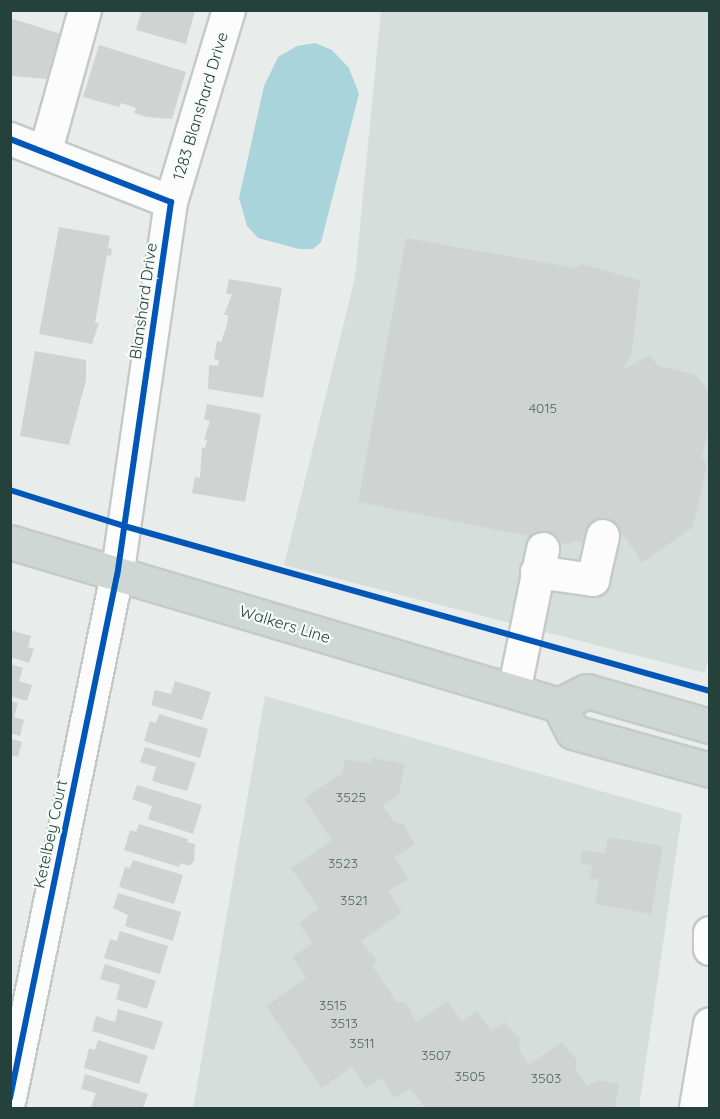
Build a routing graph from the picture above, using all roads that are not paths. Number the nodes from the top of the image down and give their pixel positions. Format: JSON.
{"nodes":[{"id":1,"x":85,"y":10,"type":"edge"},
{"id":2,"x":229,"y":10,"type":"edge"},
{"id":3,"x":10,"y":139,"type":"edge"},
{"id":4,"x":46,"y":150,"type":"junction"},
{"id":5,"x":171,"y":202,"type":"junction"},
{"id":6,"x":603,"y":536,"type":"dead end"},
{"id":7,"x":10,"y":542,"type":"edge"},
{"id":8,"x":117,"y":575,"type":"junction"},
{"id":9,"x":514,"y":692,"type":"junction"},
{"id":10,"x":559,"y":705,"type":"junction"},
{"id":11,"x":710,"y":726,"type":"edge"},
{"id":12,"x":710,"y":770,"type":"edge"},
{"id":13,"x":710,"y":933,"type":"edge"},
{"id":14,"x":710,"y":949,"type":"edge"},
{"id":15,"x":22,"y":974,"type":"edge"},
{"id":16,"x":710,"y":1024,"type":"edge"},
{"id":17,"x":10,"y":1098,"type":"edge"},
{"id":18,"x":696,"y":1108,"type":"edge"}],
"edges":[{"from":1,"to":4,"type":"street"},
{"from":2,"to":5,"type":"street","name":"1283 Blanshard Drive"},
{"from":3,"to":4,"type":"street"},
{"from":4,"to":5,"type":"street"},
{"from":5,"to":8,"type":"street","name":"Blanshard Drive"},
{"from":6,"to":9,"type":"street"},
{"from":7,"to":8,"type":"main road","name":"Walkers Line"},
{"from":8,"to":9,"type":"main road","name":"Walkers Line"},
{"from":8,"to":15,"type":"street","name":"Ketelbey Court"},
{"from":9,"to":10,"type":"main road","name":"Walkers Line"},
{"from":10,"to":11,"type":"main road"},
{"from":10,"to":12,"type":"main road"},
{"from":13,"to":14,"type":"street"},
{"from":15,"to":17,"type":"street","name":"Ketelbey Court"},
{"from":16,"to":18,"type":"street"}]}
